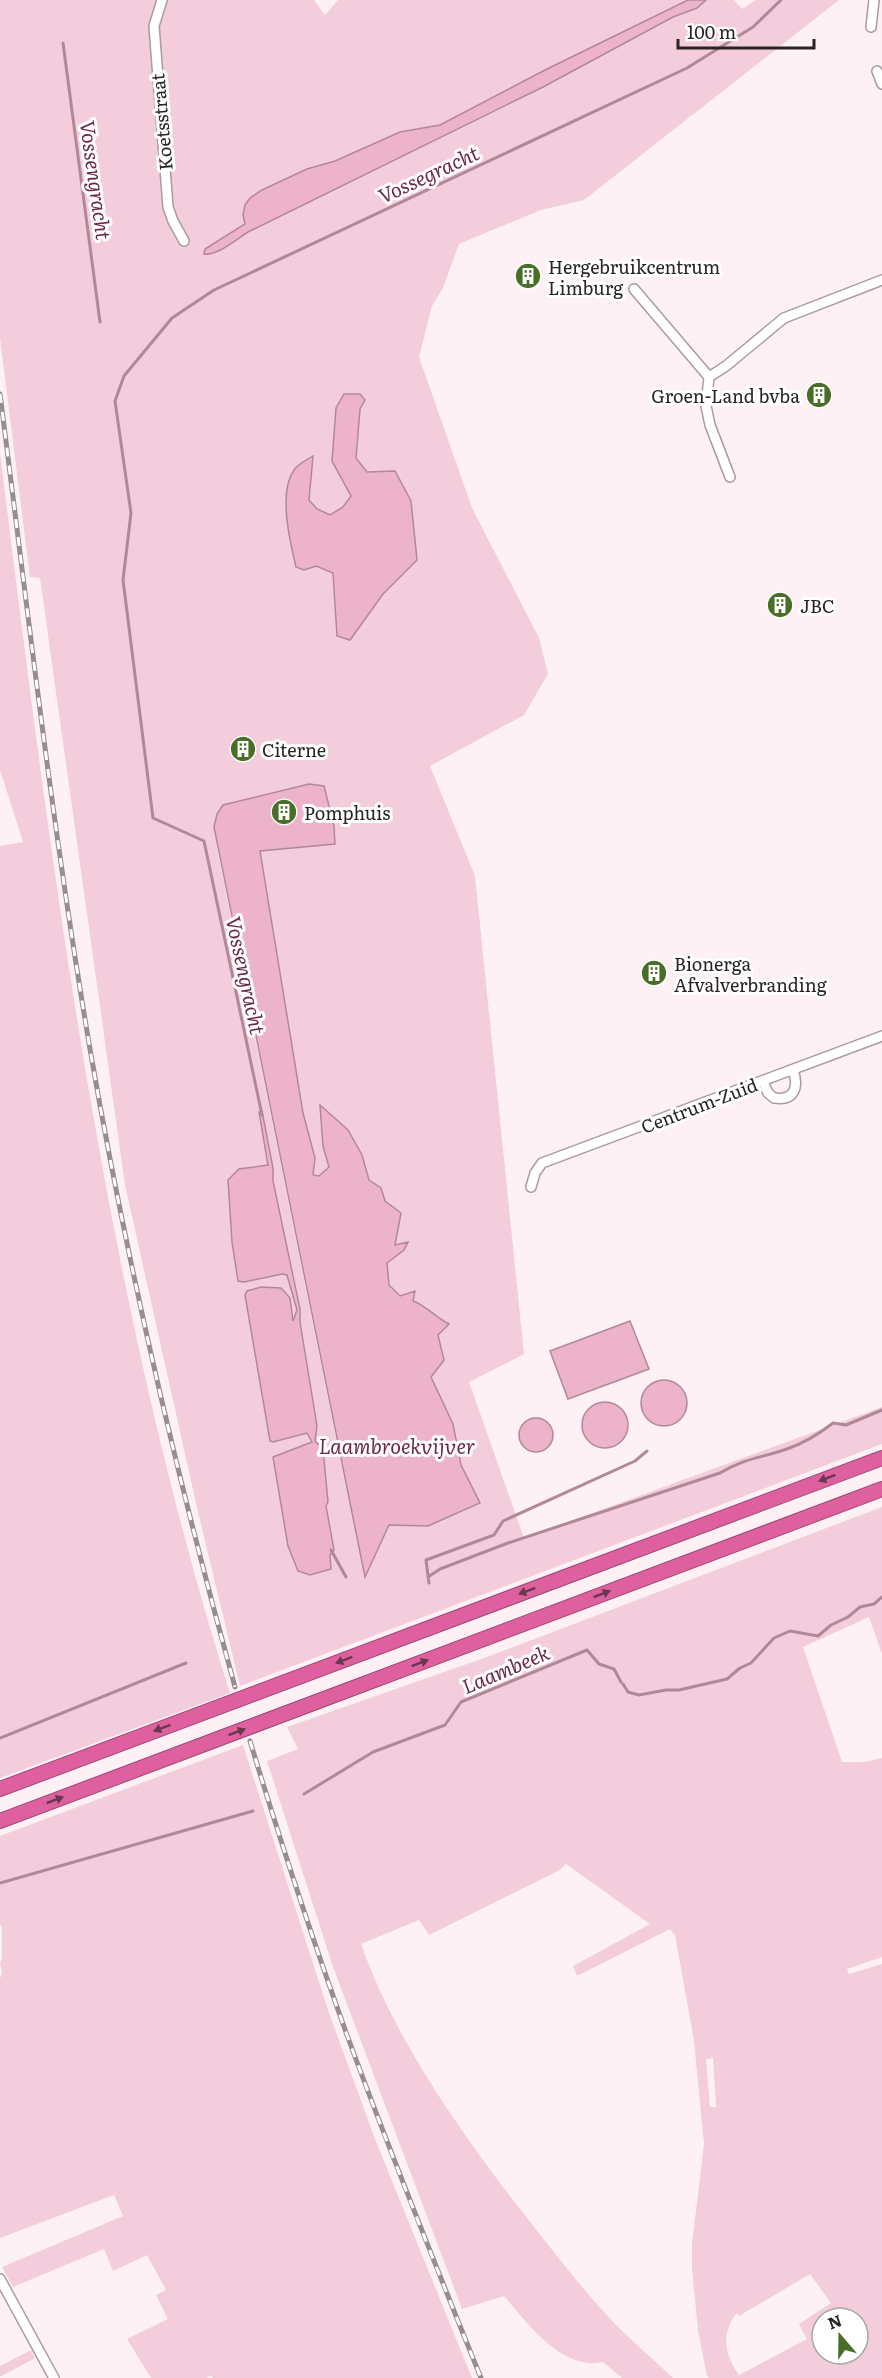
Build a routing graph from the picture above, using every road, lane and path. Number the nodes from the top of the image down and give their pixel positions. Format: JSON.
{"nodes":[{"id":1,"x":162,"y":0,"type":"edge"},
{"id":2,"x":874,"y":0,"type":"edge"},
{"id":3,"x":871,"y":27,"type":"dead end"},
{"id":4,"x":877,"y":71,"type":"dead end"},
{"id":5,"x":882,"y":84,"type":"edge"},
{"id":6,"x":184,"y":241,"type":"dead end"},
{"id":7,"x":882,"y":280,"type":"edge"},
{"id":8,"x":634,"y":289,"type":"dead end"},
{"id":9,"x":708,"y":377,"type":"junction"},
{"id":10,"x":730,"y":477,"type":"dead end"},
{"id":11,"x":882,"y":1036,"type":"edge"},
{"id":12,"x":793,"y":1070,"type":"junction"},
{"id":13,"x":763,"y":1081,"type":"junction"},
{"id":14,"x":531,"y":1187,"type":"dead end"},
{"id":15,"x":882,"y":1458,"type":"edge"},
{"id":16,"x":882,"y":1489,"type":"edge"},
{"id":17,"x":0,"y":1789,"type":"edge"},
{"id":18,"x":0,"y":1821,"type":"edge"},
{"id":19,"x":0,"y":2279,"type":"edge"},
{"id":20,"x":54,"y":2378,"type":"edge"}],
"edges":[{"from":1,"to":6,"type":"street","name":"Koetsstraat"},
{"from":2,"to":3,"type":"street"},
{"from":4,"to":5,"type":"street"},
{"from":7,"to":9,"type":"street"},
{"from":8,"to":9,"type":"street"},
{"from":9,"to":10,"type":"street"},
{"from":11,"to":12,"type":"street","name":"Centrum-Zuid"},
{"from":12,"to":13,"type":"street","name":"Centrum-Zuid"},
{"from":12,"to":13,"type":"street"},
{"from":13,"to":14,"type":"street","name":"Centrum-Zuid"},
{"from":15,"to":17,"type":"highway","one_way":true},
{"from":18,"to":16,"type":"highway","one_way":true},
{"from":19,"to":20,"type":"street"}]}
